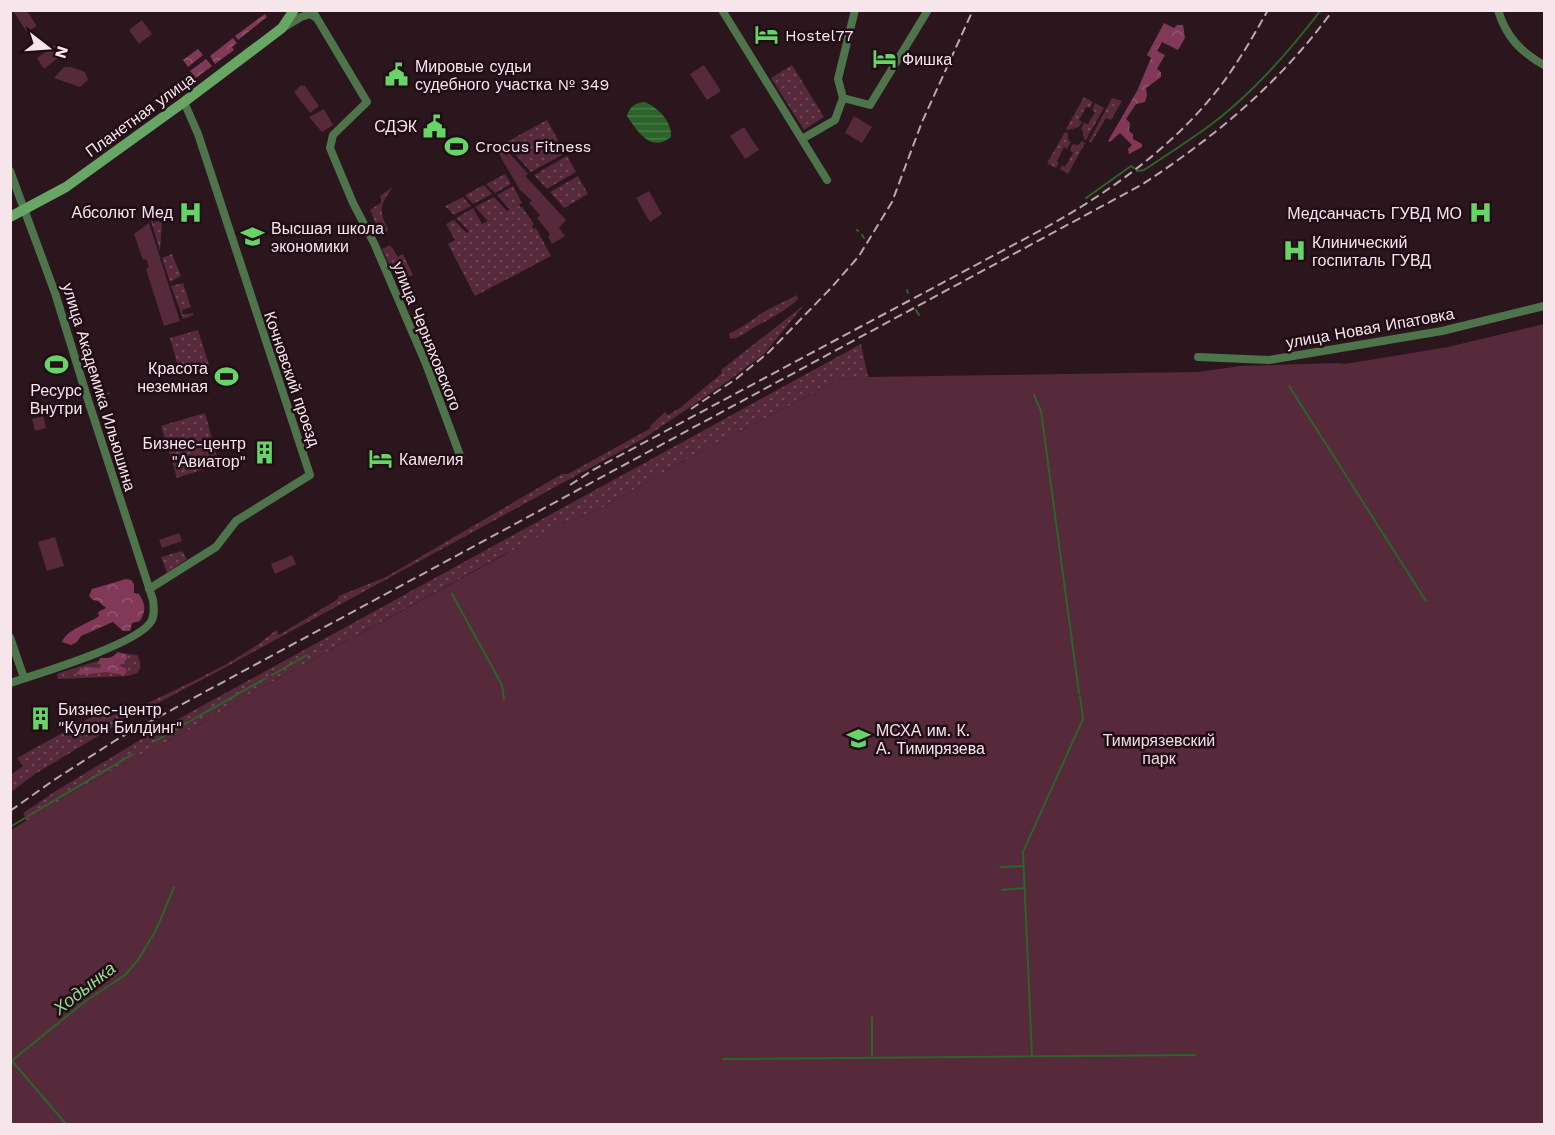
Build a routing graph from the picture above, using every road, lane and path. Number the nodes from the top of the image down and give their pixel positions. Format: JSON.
{"nodes":[{"id":1,"x":294,"y":10,"type":"edge"},
{"id":2,"x":312,"y":10,"type":"edge"},
{"id":3,"x":722,"y":10,"type":"edge"},
{"id":4,"x":855,"y":10,"type":"edge"},
{"id":5,"x":928,"y":10,"type":"edge"},
{"id":6,"x":1498,"y":10,"type":"edge"},
{"id":7,"x":317,"y":18,"type":"junction"},
{"id":8,"x":282,"y":28,"type":"junction"},
{"id":9,"x":1545,"y":65,"type":"edge"},
{"id":10,"x":843,"y":98,"type":"junction"},
{"id":11,"x":184,"y":102,"type":"junction"},
{"id":12,"x":802,"y":140,"type":"junction"},
{"id":13,"x":10,"y":171,"type":"edge"},
{"id":14,"x":826,"y":180,"type":"dead end"},
{"id":15,"x":25,"y":209,"type":"junction"},
{"id":16,"x":10,"y":217,"type":"edge"},
{"id":17,"x":1545,"y":306,"type":"edge"},
{"id":18,"x":1198,"y":357,"type":"dead end"},
{"id":19,"x":461,"y":458,"type":"dead end"},
{"id":20,"x":149,"y":590,"type":"junction"},
{"id":21,"x":10,"y":637,"type":"edge"},
{"id":22,"x":24,"y":678,"type":"junction"},
{"id":23,"x":10,"y":683,"type":"edge"}],
"edges":[{"from":1,"to":8,"type":"street","name":"Планетная улица"},
{"from":2,"to":7,"type":"street","name":"улица Черняховского"},
{"from":3,"to":12,"type":"street"},
{"from":4,"to":10,"type":"street"},
{"from":5,"to":10,"type":"street"},
{"from":6,"to":9,"type":"street"},
{"from":7,"to":8,"type":"street","name":"Планетная улица"},
{"from":7,"to":19,"type":"street","name":"улица Черняховского"},
{"from":8,"to":11,"type":"street","name":"Планетная улица"},
{"from":10,"to":12,"type":"street"},
{"from":11,"to":15,"type":"street","name":"Планетная улица"},
{"from":11,"to":20,"type":"street","name":"Кочновский проезд"},
{"from":12,"to":14,"type":"street"},
{"from":13,"to":15,"type":"street","name":"улица Академика Ильюшина"},
{"from":15,"to":16,"type":"street","name":"Планетная улица"},
{"from":15,"to":20,"type":"street","name":"улица Академика Ильюшина"},
{"from":17,"to":18,"type":"street","name":"улица Новая Ипатовка"},
{"from":20,"to":22,"type":"street","name":"улица Академика Ильюшина"},
{"from":21,"to":22,"type":"street"},
{"from":22,"to":23,"type":"street"}]}
